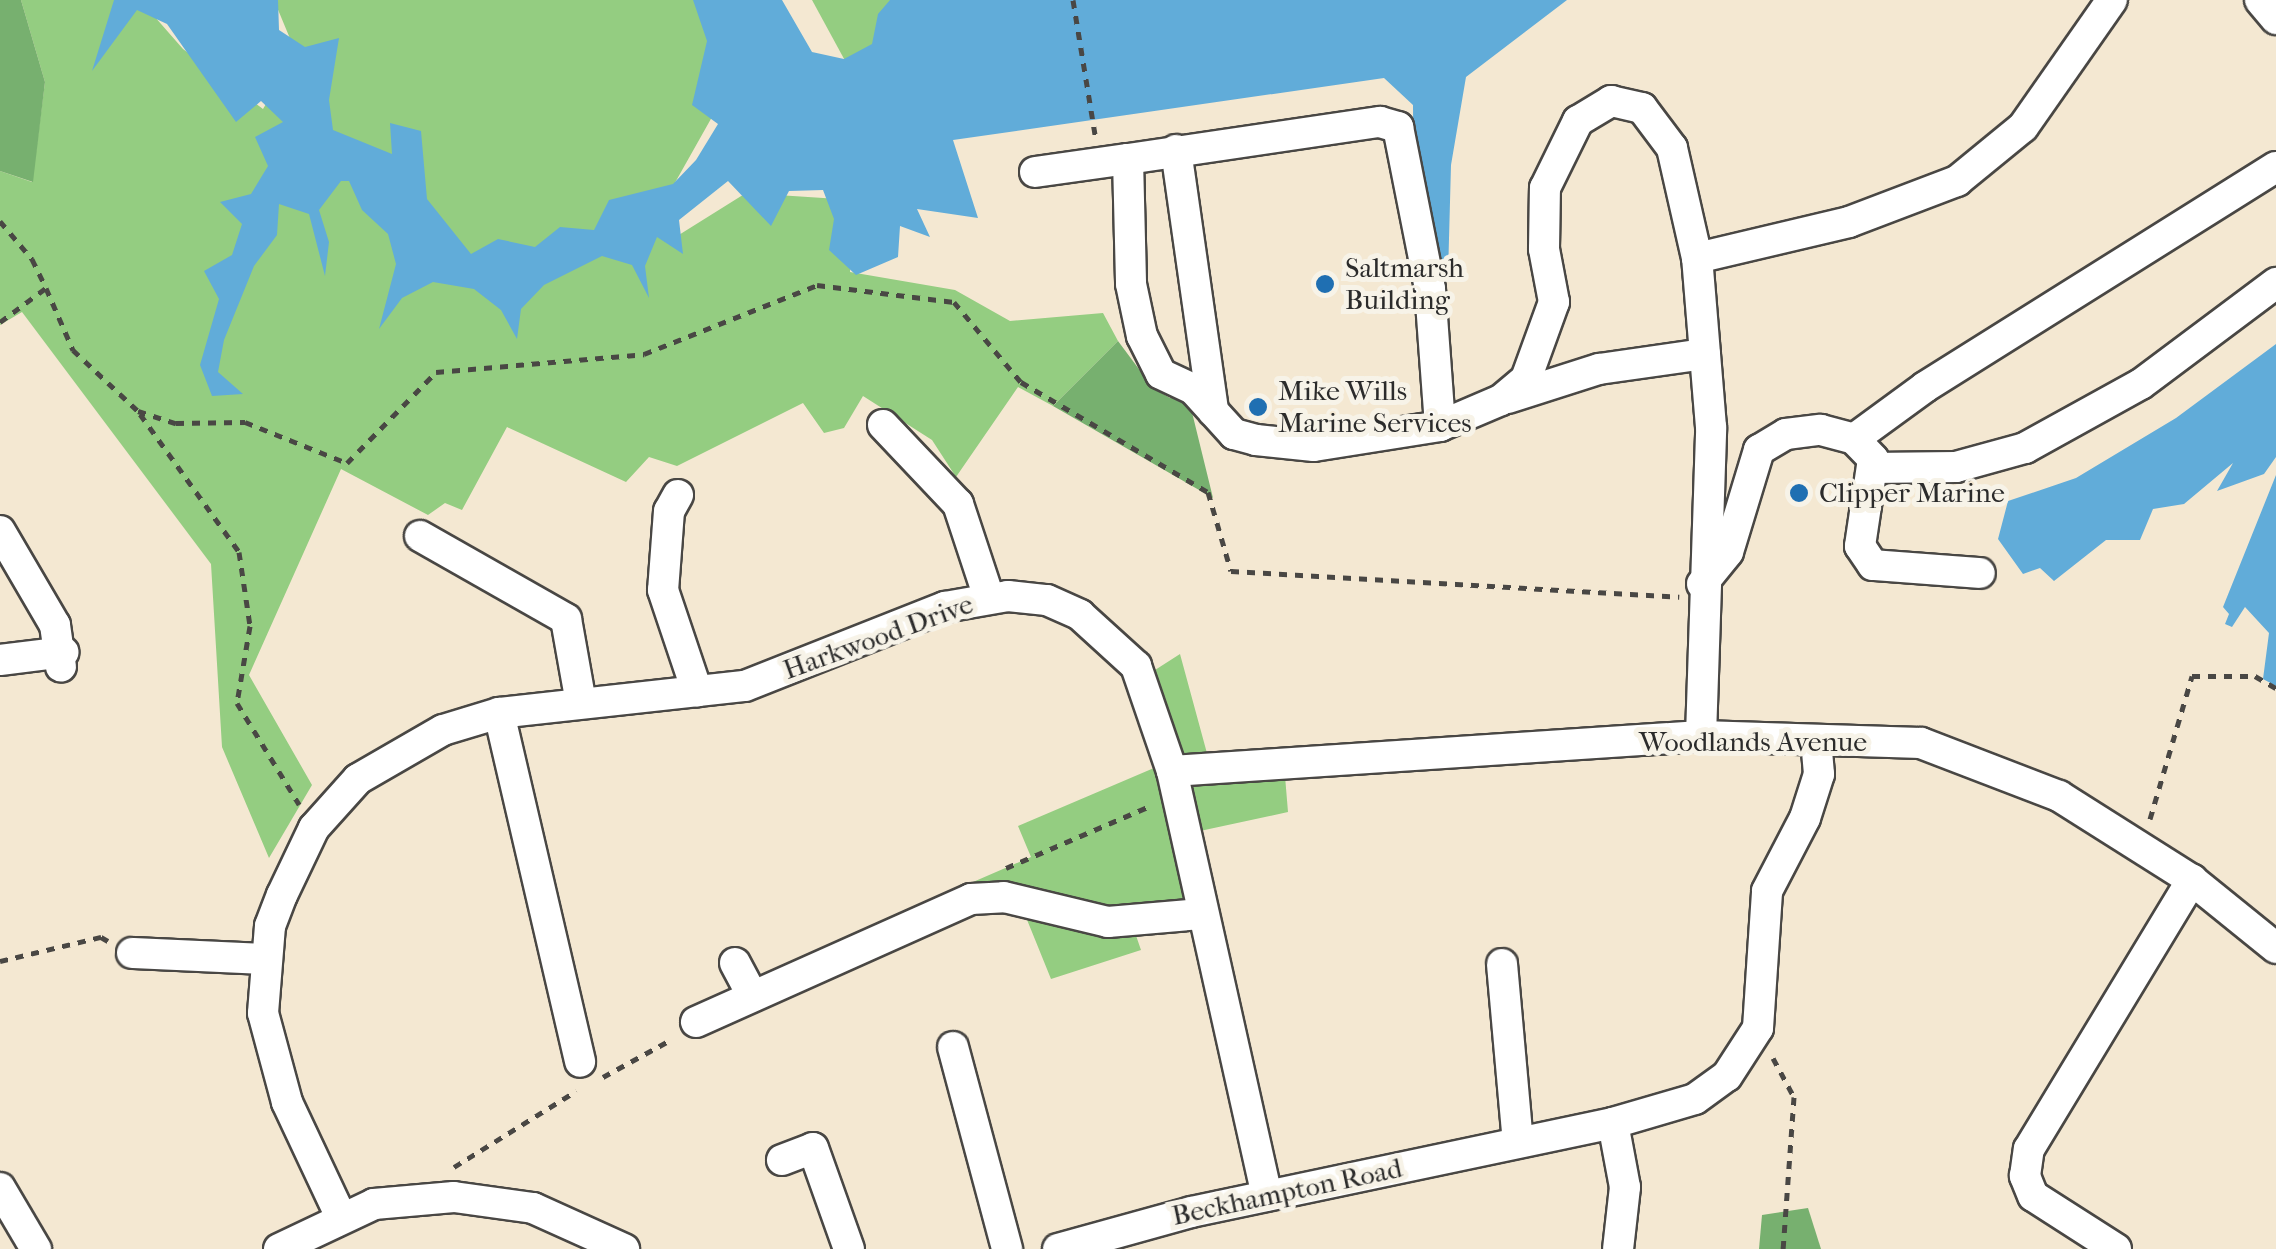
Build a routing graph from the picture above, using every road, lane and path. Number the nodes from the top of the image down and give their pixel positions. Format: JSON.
{"nodes":[{"id":1,"x":1074,"y":0,"type":"edge"},
{"id":2,"x":2112,"y":0,"type":"edge"},
{"id":3,"x":2260,"y":0,"type":"edge"},
{"id":4,"x":2276,"y":19,"type":"edge"},
{"id":5,"x":1091,"y":114,"type":"dead end"},
{"id":6,"x":1176,"y":150,"type":"junction"},
{"id":7,"x":1128,"y":158,"type":"junction"},
{"id":8,"x":2276,"y":168,"type":"edge"},
{"id":9,"x":1035,"y":172,"type":"dead end"},
{"id":10,"x":0,"y":222,"type":"edge"},
{"id":11,"x":1697,"y":258,"type":"junction"},
{"id":12,"x":2276,"y":282,"type":"edge"},
{"id":13,"x":46,"y":288,"type":"junction"},
{"id":14,"x":0,"y":322,"type":"edge"},
{"id":15,"x":1705,"y":354,"type":"junction"},
{"id":16,"x":1501,"y":400,"type":"junction"},
{"id":17,"x":138,"y":410,"type":"junction"},
{"id":18,"x":1214,"y":419,"type":"junction"},
{"id":19,"x":883,"y":425,"type":"dead end"},
{"id":20,"x":1440,"y":426,"type":"junction"},
{"id":21,"x":1854,"y":439,"type":"junction"},
{"id":22,"x":1872,"y":468,"type":"junction"},
{"id":23,"x":678,"y":495,"type":"dead end"},
{"id":24,"x":0,"y":531,"type":"edge"},
{"id":25,"x":420,"y":536,"type":"dead end"},
{"id":26,"x":1980,"y":573,"type":"dead end"},
{"id":27,"x":1702,"y":591,"type":"junction"},
{"id":28,"x":988,"y":598,"type":"junction"},
{"id":29,"x":0,"y":660,"type":"edge"},
{"id":30,"x":2276,"y":688,"type":"edge"},
{"id":31,"x":698,"y":691,"type":"junction"},
{"id":32,"x":581,"y":702,"type":"junction"},
{"id":33,"x":499,"y":713,"type":"junction"},
{"id":34,"x":1701,"y":736,"type":"junction"},
{"id":35,"x":1816,"y":740,"type":"junction"},
{"id":36,"x":1175,"y":782,"type":"junction"},
{"id":37,"x":314,"y":828,"type":"junction"},
{"id":38,"x":2142,"y":846,"type":"junction"},
{"id":39,"x":1002,"y":870,"type":"dead end"},
{"id":40,"x":2192,"y":880,"type":"junction"},
{"id":41,"x":1202,"y":914,"type":"junction"},
{"id":42,"x":2276,"y":948,"type":"edge"},
{"id":43,"x":132,"y":953,"type":"joint"},
{"id":44,"x":266,"y":959,"type":"junction"},
{"id":45,"x":0,"y":961,"type":"edge"},
{"id":46,"x":735,"y":963,"type":"dead end"},
{"id":47,"x":1502,"y":964,"type":"dead end"},
{"id":48,"x":751,"y":992,"type":"junction"},
{"id":49,"x":696,"y":1022,"type":"joint"},
{"id":50,"x":1758,"y":1028,"type":"junction"},
{"id":51,"x":953,"y":1048,"type":"dead end"},
{"id":52,"x":580,"y":1062,"type":"dead end"},
{"id":53,"x":1613,"y":1124,"type":"junction"},
{"id":54,"x":1518,"y":1142,"type":"junction"},
{"id":55,"x":782,"y":1160,"type":"dead end"},
{"id":56,"x":0,"y":1188,"type":"edge"},
{"id":57,"x":1267,"y":1196,"type":"junction"},
{"id":58,"x":424,"y":1198,"type":"junction"},
{"id":59,"x":342,"y":1216,"type":"junction"},
{"id":60,"x":1131,"y":1238,"type":"edge"},
{"id":61,"x":36,"y":1249,"type":"edge"},
{"id":62,"x":279,"y":1249,"type":"edge"},
{"id":63,"x":624,"y":1249,"type":"edge"},
{"id":64,"x":849,"y":1249,"type":"edge"},
{"id":65,"x":1007,"y":1249,"type":"edge"},
{"id":66,"x":1058,"y":1249,"type":"edge"},
{"id":67,"x":1618,"y":1249,"type":"edge"},
{"id":68,"x":1783,"y":1249,"type":"edge"},
{"id":69,"x":2116,"y":1249,"type":"edge"}],
"edges":[{"from":1,"to":5,"type":"path"},
{"from":2,"to":11,"type":"street"},
{"from":3,"to":4,"type":"street"},
{"from":6,"to":7,"type":"street"},
{"from":6,"to":18,"type":"street"},
{"from":6,"to":20,"type":"street"},
{"from":7,"to":9,"type":"street"},
{"from":7,"to":18,"type":"street"},
{"from":8,"to":21,"type":"street"},
{"from":10,"to":13,"type":"path"},
{"from":11,"to":15,"type":"street"},
{"from":11,"to":16,"type":"street"},
{"from":12,"to":22,"type":"street"},
{"from":13,"to":14,"type":"path"},
{"from":13,"to":17,"type":"path"},
{"from":15,"to":16,"type":"street"},
{"from":15,"to":27,"type":"street"},
{"from":16,"to":20,"type":"street"},
{"from":17,"to":27,"type":"path"},
{"from":17,"to":37,"type":"path"},
{"from":18,"to":20,"type":"street"},
{"from":19,"to":28,"type":"street"},
{"from":21,"to":22,"type":"street"},
{"from":21,"to":27,"type":"street"},
{"from":22,"to":26,"type":"street"},
{"from":23,"to":31,"type":"street"},
{"from":24,"to":29,"type":"street"},
{"from":25,"to":32,"type":"street"},
{"from":27,"to":34,"type":"street"},
{"from":28,"to":31,"type":"street","name":"Harkwood Drive"},
{"from":28,"to":36,"type":"street","name":"Harkwood Drive"},
{"from":30,"to":38,"type":"path"},
{"from":31,"to":32,"type":"street","name":"Harkwood Drive"},
{"from":32,"to":33,"type":"street","name":"Harkwood Drive"},
{"from":33,"to":37,"type":"street","name":"Harkwood Drive"},
{"from":33,"to":52,"type":"street"},
{"from":34,"to":35,"type":"street","name":"Woodlands Avenue"},
{"from":34,"to":36,"type":"street","name":"Woodlands Avenue"},
{"from":35,"to":38,"type":"street","name":"Woodlands Avenue"},
{"from":35,"to":50,"type":"street","name":"Beckhampton Road"},
{"from":36,"to":39,"type":"path"},
{"from":36,"to":41,"type":"street","name":"Harkwood Drive"},
{"from":37,"to":44,"type":"street","name":"Harkwood Drive"},
{"from":38,"to":40,"type":"street","name":"Woodlands Avenue"},
{"from":40,"to":42,"type":"street","name":"Woodlands Avenue"},
{"from":40,"to":69,"type":"street"},
{"from":41,"to":48,"type":"street"},
{"from":41,"to":57,"type":"street","name":"Harkwood Drive"},
{"from":43,"to":44,"type":"street"},
{"from":43,"to":45,"type":"path"},
{"from":44,"to":59,"type":"street","name":"Harkwood Drive"},
{"from":46,"to":48,"type":"street"},
{"from":47,"to":54,"type":"street"},
{"from":48,"to":49,"type":"street"},
{"from":49,"to":58,"type":"path"},
{"from":50,"to":53,"type":"street","name":"Beckhampton Road"},
{"from":50,"to":68,"type":"path"},
{"from":51,"to":65,"type":"street"},
{"from":53,"to":54,"type":"street","name":"Beckhampton Road"},
{"from":53,"to":67,"type":"street"},
{"from":54,"to":57,"type":"street","name":"Beckhampton Road"},
{"from":55,"to":64,"type":"street"},
{"from":56,"to":61,"type":"street"},
{"from":57,"to":60,"type":"street","name":"Beckhampton Road"},
{"from":58,"to":59,"type":"street"},
{"from":58,"to":63,"type":"street"},
{"from":59,"to":62,"type":"street"},
{"from":60,"to":66,"type":"street","name":"Beckhampton Road"}]}
